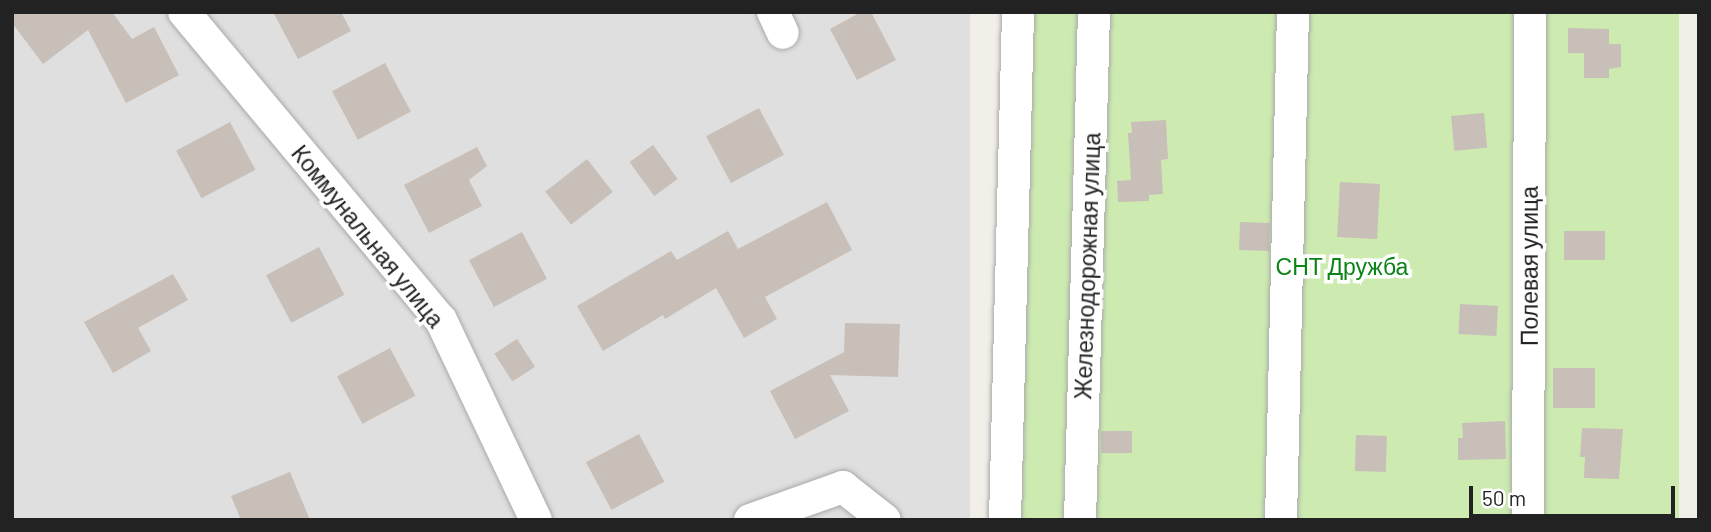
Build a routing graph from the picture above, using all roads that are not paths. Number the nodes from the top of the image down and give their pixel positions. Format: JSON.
{"nodes":[{"id":1,"x":184,"y":12,"type":"edge"},
{"id":2,"x":1018,"y":12,"type":"edge"},
{"id":3,"x":1094,"y":12,"type":"edge"},
{"id":4,"x":1293,"y":12,"type":"edge"},
{"id":5,"x":1530,"y":12,"type":"edge"},
{"id":6,"x":536,"y":520,"type":"edge"},
{"id":7,"x":750,"y":520,"type":"edge"},
{"id":8,"x":885,"y":520,"type":"edge"},
{"id":9,"x":1006,"y":520,"type":"edge"},
{"id":10,"x":1080,"y":520,"type":"edge"},
{"id":11,"x":1281,"y":520,"type":"edge"},
{"id":12,"x":1528,"y":520,"type":"edge"}],
"edges":[{"from":1,"to":6,"type":"street","name":"Коммунальная улица"},
{"from":2,"to":9,"type":"street"},
{"from":3,"to":10,"type":"street","name":"Железнодорожная улица"},
{"from":4,"to":11,"type":"street"},
{"from":5,"to":12,"type":"street","name":"Полевая улица"},
{"from":7,"to":8,"type":"street"}]}
